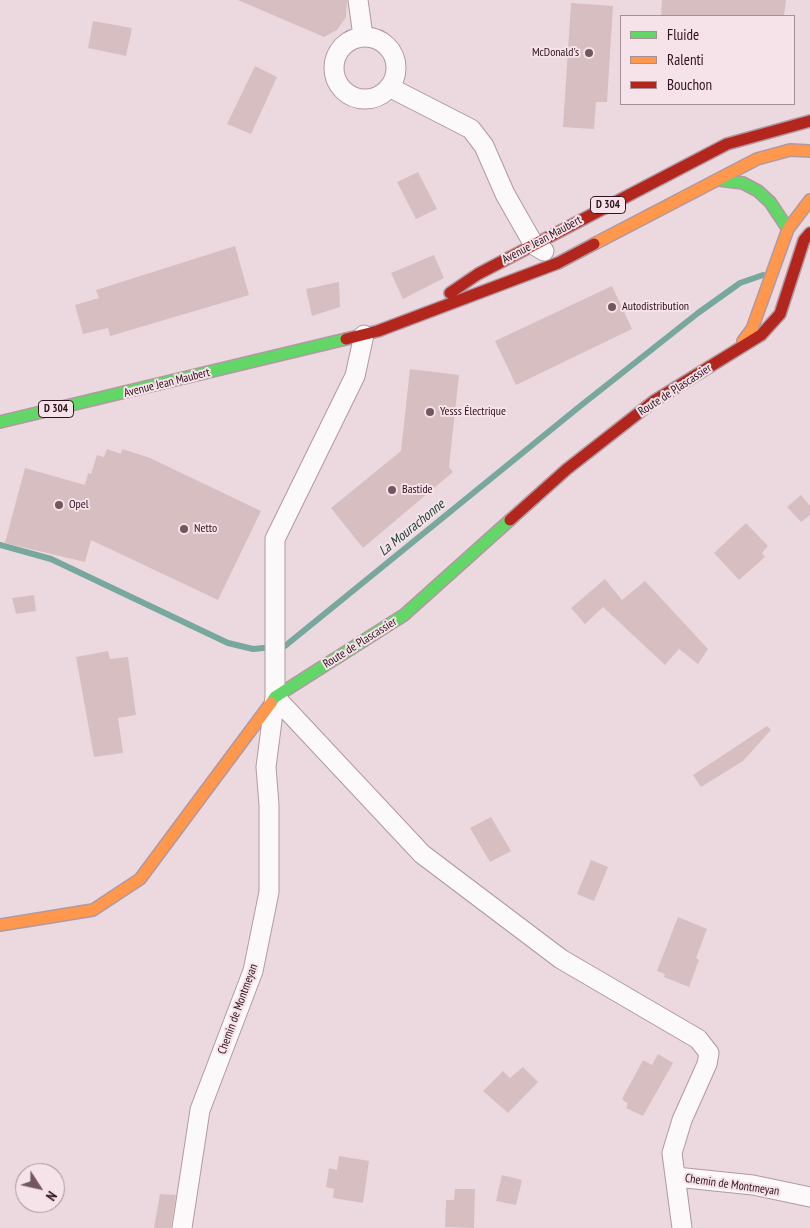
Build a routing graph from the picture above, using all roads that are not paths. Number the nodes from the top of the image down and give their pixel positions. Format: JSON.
{"nodes":[{"id":1,"x":358,"y":0,"type":"edge"},
{"id":2,"x":364,"y":36,"type":"junction"},
{"id":3,"x":389,"y":87,"type":"junction"},
{"id":4,"x":810,"y":121,"type":"edge"},
{"id":5,"x":810,"y":151,"type":"edge"},
{"id":6,"x":719,"y":180,"type":"junction"},
{"id":7,"x":810,"y":200,"type":"edge"},
{"id":8,"x":662,"y":208,"type":"junction"},
{"id":9,"x":788,"y":228,"type":"junction"},
{"id":10,"x":810,"y":233,"type":"edge"},
{"id":11,"x":534,"y":245,"type":"junction"},
{"id":12,"x":419,"y":314,"type":"junction"},
{"id":13,"x":364,"y":335,"type":"junction"},
{"id":14,"x":735,"y":351,"type":"junction"},
{"id":15,"x":0,"y":422,"type":"edge"},
{"id":16,"x":275,"y":697,"type":"junction"},
{"id":17,"x":0,"y":926,"type":"edge"},
{"id":18,"x":676,"y":1177,"type":"junction"},
{"id":19,"x":810,"y":1197,"type":"edge"},
{"id":20,"x":182,"y":1228,"type":"edge"},
{"id":21,"x":682,"y":1228,"type":"edge"}],
"edges":[{"from":1,"to":2,"type":"street"},
{"from":2,"to":3,"type":"street"},
{"from":2,"to":3,"type":"street"},
{"from":3,"to":11,"type":"street"},
{"from":4,"to":11,"type":"street","name":"Avenue Jean Maubert","number":"D 304"},
{"from":5,"to":6,"type":"street","name":"Avenue Jean Maubert","number":"D 304"},
{"from":6,"to":8,"type":"street","name":"Avenue Jean Maubert","number":"D 304"},
{"from":6,"to":9,"type":"street"},
{"from":7,"to":9,"type":"street","name":"Route de Plascassier"},
{"from":8,"to":11,"type":"street"},
{"from":8,"to":12,"type":"street","name":"Avenue Jean Maubert","number":"D 304"},
{"from":9,"to":14,"type":"street","name":"Route de Plascassier"},
{"from":10,"to":14,"type":"street","name":"Route de Plascassier"},
{"from":11,"to":12,"type":"street","name":"Avenue Jean Maubert","number":"D 304"},
{"from":12,"to":13,"type":"street","name":"Avenue Jean Maubert","number":"D 304"},
{"from":13,"to":15,"type":"street","name":"Avenue Jean Maubert","number":"D 304"},
{"from":13,"to":16,"type":"street","name":"Chemin de Montmeyan"},
{"from":14,"to":16,"type":"street","name":"Route de Plascassier"},
{"from":16,"to":17,"type":"street","name":"Route de Plascassier"},
{"from":16,"to":18,"type":"street"},
{"from":16,"to":20,"type":"street","name":"Chemin de Montmeyan"},
{"from":18,"to":19,"type":"street","name":"Chemin de Montmeyan"},
{"from":18,"to":21,"type":"street","name":"Chemin de Montmeyan"}]}
